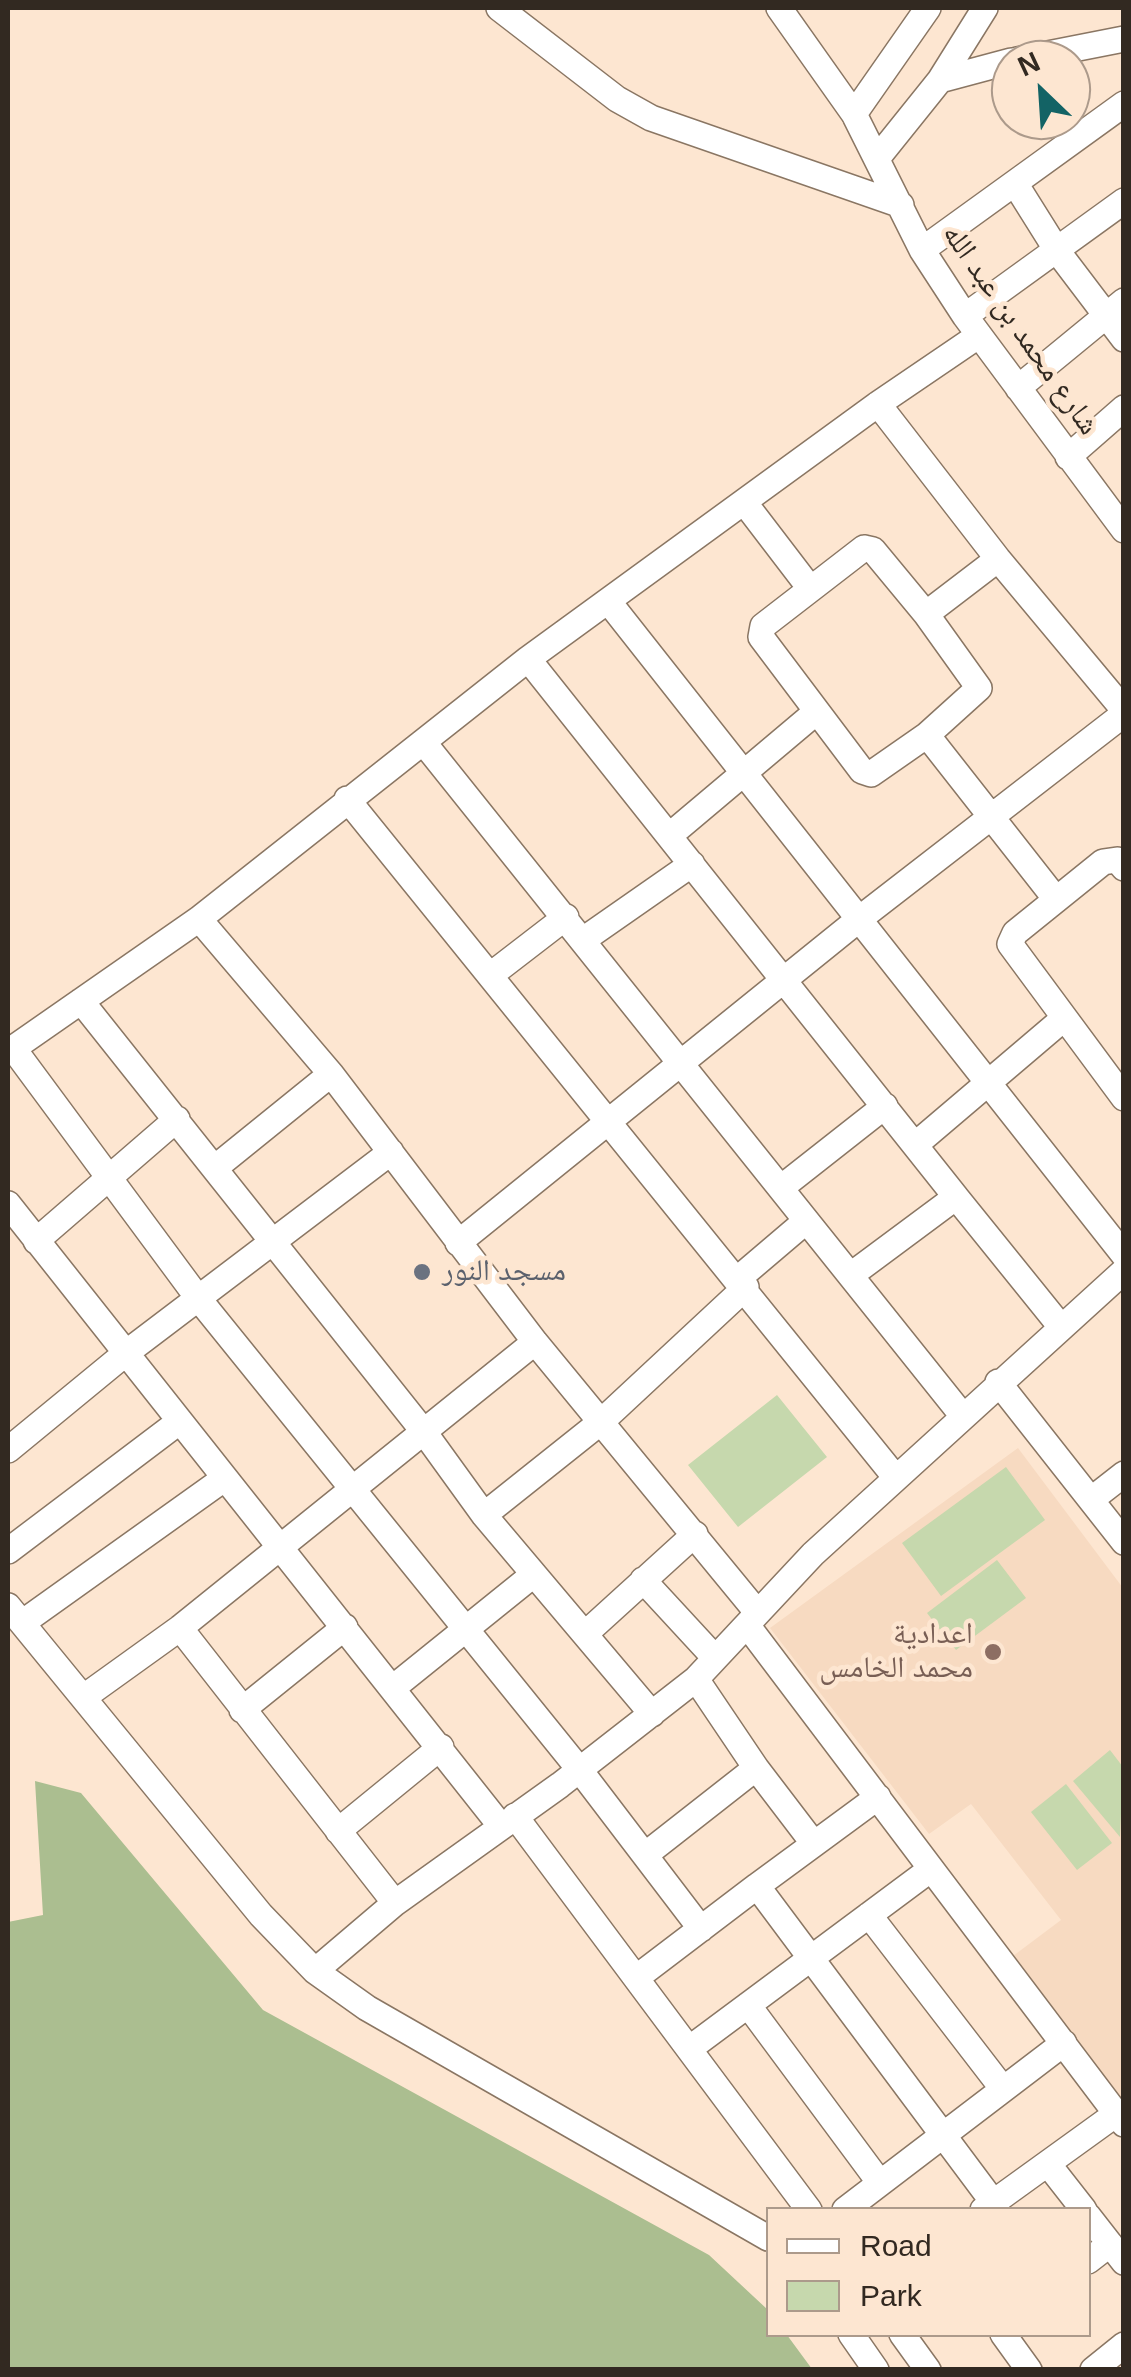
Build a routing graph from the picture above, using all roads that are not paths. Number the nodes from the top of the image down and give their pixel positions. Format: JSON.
{"nodes":[{"id":1,"x":499,"y":8,"type":"edge"},
{"id":2,"x":779,"y":8,"type":"edge"},
{"id":3,"x":928,"y":8,"type":"edge"},
{"id":4,"x":985,"y":8,"type":"edge"},
{"id":5,"x":1124,"y":39,"type":"edge"},
{"id":6,"x":1091,"y":46,"type":"edge"},
{"id":7,"x":991,"y":67,"type":"edge"},
{"id":8,"x":940,"y":80,"type":"junction"},
{"id":9,"x":1124,"y":104,"type":"edge"},
{"id":10,"x":854,"y":114,"type":"junction"},
{"id":11,"x":879,"y":156,"type":"junction"},
{"id":12,"x":1016,"y":186,"type":"junction"},
{"id":13,"x":1124,"y":201,"type":"edge"},
{"id":14,"x":901,"y":205,"type":"junction"},
{"id":15,"x":922,"y":250,"type":"junction"},
{"id":16,"x":1058,"y":252,"type":"junction"},
{"id":17,"x":1114,"y":308,"type":"edge"},
{"id":18,"x":971,"y":326,"type":"junction"},
{"id":19,"x":1124,"y":339,"type":"edge"},
{"id":20,"x":1018,"y":388,"type":"junction"},
{"id":21,"x":878,"y":404,"type":"junction"},
{"id":22,"x":1124,"y":408,"type":"edge"},
{"id":23,"x":1068,"y":457,"type":"junction"},
{"id":24,"x":744,"y":502,"type":"junction"},
{"id":25,"x":1124,"y":530,"type":"edge"},
{"id":26,"x":998,"y":559,"type":"junction"},
{"id":27,"x":809,"y":587,"type":"junction"},
{"id":28,"x":608,"y":601,"type":"junction"},
{"id":29,"x":926,"y":614,"type":"junction"},
{"id":30,"x":528,"y":660,"type":"junction"},
{"id":31,"x":815,"y":712,"type":"junction"},
{"id":32,"x":1124,"y":712,"type":"edge"},
{"id":33,"x":927,"y":735,"type":"junction"},
{"id":34,"x":424,"y":743,"type":"junction"},
{"id":35,"x":742,"y":773,"type":"junction"},
{"id":36,"x":348,"y":800,"type":"junction"},
{"id":37,"x":992,"y":814,"type":"junction"},
{"id":38,"x":669,"y":836,"type":"junction"},
{"id":39,"x":692,"y":864,"type":"junction"},
{"id":40,"x":1124,"y":868,"type":"edge"},
{"id":41,"x":1055,"y":898,"type":"junction"},
{"id":42,"x":566,"y":917,"type":"junction"},
{"id":43,"x":198,"y":918,"type":"junction"},
{"id":44,"x":858,"y":920,"type":"junction"},
{"id":45,"x":583,"y":940,"type":"junction"},
{"id":46,"x":492,"y":974,"type":"junction"},
{"id":47,"x":785,"y":981,"type":"junction"},
{"id":48,"x":80,"y":1001,"type":"junction"},
{"id":49,"x":1062,"y":1020,"type":"junction"},
{"id":50,"x":10,"y":1050,"type":"edge"},
{"id":51,"x":683,"y":1063,"type":"junction"},
{"id":52,"x":330,"y":1074,"type":"junction"},
{"id":53,"x":987,"y":1083,"type":"junction"},
{"id":54,"x":1124,"y":1098,"type":"edge"},
{"id":55,"x":885,"y":1106,"type":"junction"},
{"id":56,"x":177,"y":1119,"type":"junction"},
{"id":57,"x":609,"y":1125,"type":"junction"},
{"id":58,"x":915,"y":1145,"type":"junction"},
{"id":59,"x":391,"y":1152,"type":"junction"},
{"id":60,"x":216,"y":1167,"type":"junction"},
{"id":61,"x":108,"y":1180,"type":"junction"},
{"id":62,"x":782,"y":1186,"type":"junction"},
{"id":63,"x":956,"y":1197,"type":"junction"},
{"id":64,"x":8,"y":1204,"type":"edge"},
{"id":65,"x":806,"y":1220,"type":"junction"},
{"id":66,"x":272,"y":1240,"type":"junction"},
{"id":67,"x":36,"y":1241,"type":"junction"},
{"id":68,"x":458,"y":1243,"type":"junction"},
{"id":69,"x":1124,"y":1255,"type":"edge"},
{"id":70,"x":1124,"y":1272,"type":"edge"},
{"id":71,"x":851,"y":1274,"type":"junction"},
{"id":72,"x":742,"y":1283,"type":"junction"},
{"id":73,"x":198,"y":1298,"type":"junction"},
{"id":74,"x":1061,"y":1327,"type":"junction"},
{"id":75,"x":535,"y":1342,"type":"junction"},
{"id":76,"x":126,"y":1353,"type":"junction"},
{"id":77,"x":998,"y":1382,"type":"junction"},
{"id":78,"x":962,"y":1415,"type":"junction"},
{"id":79,"x":180,"y":1421,"type":"junction"},
{"id":80,"x":602,"y":1421,"type":"junction"},
{"id":81,"x":424,"y":1432,"type":"junction"},
{"id":82,"x":8,"y":1450,"type":"edge"},
{"id":83,"x":1124,"y":1474,"type":"edge"},
{"id":84,"x":226,"y":1478,"type":"junction"},
{"id":85,"x":896,"y":1478,"type":"junction"},
{"id":86,"x":354,"y":1487,"type":"junction"},
{"id":87,"x":1092,"y":1499,"type":"junction"},
{"id":88,"x":484,"y":1515,"type":"junction"},
{"id":89,"x":695,"y":1534,"type":"junction"},
{"id":90,"x":1124,"y":1542,"type":"edge"},
{"id":91,"x":280,"y":1544,"type":"junction"},
{"id":92,"x":8,"y":1551,"type":"edge"},
{"id":93,"x":533,"y":1575,"type":"junction"},
{"id":94,"x":643,"y":1580,"type":"junction"},
{"id":95,"x":15,"y":1615,"type":"edge"},
{"id":96,"x":752,"y":1618,"type":"junction"},
{"id":97,"x":345,"y":1626,"type":"junction"},
{"id":98,"x":180,"y":1628,"type":"junction"},
{"id":99,"x":466,"y":1629,"type":"junction"},
{"id":100,"x":585,"y":1634,"type":"junction"},
{"id":101,"x":715,"y":1658,"type":"junction"},
{"id":102,"x":696,"y":1679,"type":"junction"},
{"id":103,"x":394,"y":1687,"type":"junction"},
{"id":104,"x":84,"y":1696,"type":"junction"},
{"id":105,"x":242,"y":1710,"type":"junction"},
{"id":106,"x":652,"y":1714,"type":"junction"},
{"id":107,"x":440,"y":1747,"type":"junction"},
{"id":108,"x":756,"y":1768,"type":"junction"},
{"id":109,"x":580,"y":1770,"type":"junction"},
{"id":110,"x":878,"y":1797,"type":"junction"},
{"id":111,"x":508,"y":1820,"type":"junction"},
{"id":112,"x":338,"y":1831,"type":"junction"},
{"id":113,"x":814,"y":1844,"type":"junction"},
{"id":114,"x":645,"y":1855,"type":"junction"},
{"id":115,"x":932,"y":1870,"type":"junction"},
{"id":116,"x":757,"y":1886,"type":"junction"},
{"id":117,"x":395,"y":1904,"type":"junction"},
{"id":118,"x":869,"y":1915,"type":"junction"},
{"id":119,"x":700,"y":1929,"type":"junction"},
{"id":120,"x":810,"y":1959,"type":"junction"},
{"id":121,"x":315,"y":1971,"type":"junction"},
{"id":122,"x":636,"y":1978,"type":"junction"},
{"id":123,"x":748,"y":2005,"type":"junction"},
{"id":124,"x":1064,"y":2043,"type":"junction"},
{"id":125,"x":689,"y":2049,"type":"junction"},
{"id":126,"x":1003,"y":2089,"type":"junction"},
{"id":127,"x":1120,"y":2119,"type":"edge"},
{"id":128,"x":944,"y":2133,"type":"junction"},
{"id":129,"x":1048,"y":2164,"type":"junction"},
{"id":130,"x":880,"y":2183,"type":"junction"},
{"id":131,"x":988,"y":2206,"type":"edge"},
{"id":132,"x":807,"y":2207,"type":"edge"},
{"id":133,"x":849,"y":2207,"type":"edge"},
{"id":134,"x":1082,"y":2207,"type":"edge"},
{"id":135,"x":1091,"y":2220,"type":"edge"},
{"id":136,"x":766,"y":2237,"type":"edge"},
{"id":137,"x":1117,"y":2253,"type":"edge"},
{"id":138,"x":1091,"y":2261,"type":"edge"},
{"id":139,"x":854,"y":2337,"type":"edge"},
{"id":140,"x":904,"y":2337,"type":"edge"},
{"id":141,"x":1005,"y":2337,"type":"edge"},
{"id":142,"x":1124,"y":2345,"type":"edge"},
{"id":143,"x":876,"y":2370,"type":"edge"},
{"id":144,"x":928,"y":2370,"type":"edge"},
{"id":145,"x":1028,"y":2370,"type":"edge"},
{"id":146,"x":1092,"y":2370,"type":"edge"}],
"edges":[{"from":1,"to":14,"type":"street"},
{"from":2,"to":10,"type":"street","name":"شارع محمد بن عبد الله"},
{"from":3,"to":10,"type":"street"},
{"from":4,"to":8,"type":"street"},
{"from":5,"to":6,"type":"street"},
{"from":7,"to":8,"type":"street"},
{"from":8,"to":11,"type":"street"},
{"from":9,"to":12,"type":"street"},
{"from":10,"to":11,"type":"street","name":"شارع محمد بن عبد الله"},
{"from":11,"to":14,"type":"street","name":"شارع محمد بن عبد الله"},
{"from":12,"to":15,"type":"street"},
{"from":12,"to":16,"type":"street"},
{"from":13,"to":16,"type":"street"},
{"from":14,"to":15,"type":"street","name":"شارع محمد بن عبد الله"},
{"from":15,"to":18,"type":"street","name":"شارع محمد بن عبد الله"},
{"from":16,"to":17,"type":"street"},
{"from":16,"to":18,"type":"street"},
{"from":17,"to":19,"type":"street"},
{"from":17,"to":20,"type":"street"},
{"from":18,"to":20,"type":"street","name":"شارع محمد بن عبد الله"},
{"from":18,"to":21,"type":"street"},
{"from":20,"to":23,"type":"street","name":"شارع محمد بن عبد الله"},
{"from":21,"to":24,"type":"street"},
{"from":21,"to":26,"type":"street"},
{"from":22,"to":23,"type":"street"},
{"from":23,"to":25,"type":"street","name":"شارع محمد بن عبد الله"},
{"from":24,"to":27,"type":"street"},
{"from":24,"to":28,"type":"street"},
{"from":26,"to":29,"type":"street"},
{"from":26,"to":32,"type":"street"},
{"from":27,"to":29,"type":"street"},
{"from":27,"to":31,"type":"street"},
{"from":28,"to":30,"type":"street"},
{"from":28,"to":35,"type":"street"},
{"from":29,"to":33,"type":"street"},
{"from":30,"to":34,"type":"street"},
{"from":30,"to":38,"type":"street"},
{"from":31,"to":33,"type":"street"},
{"from":31,"to":35,"type":"street"},
{"from":32,"to":37,"type":"street"},
{"from":33,"to":37,"type":"street"},
{"from":34,"to":36,"type":"street"},
{"from":34,"to":42,"type":"street"},
{"from":35,"to":38,"type":"street"},
{"from":35,"to":44,"type":"street"},
{"from":36,"to":43,"type":"street"},
{"from":36,"to":46,"type":"street"},
{"from":37,"to":41,"type":"street"},
{"from":37,"to":44,"type":"street"},
{"from":38,"to":39,"type":"street"},
{"from":39,"to":45,"type":"street"},
{"from":39,"to":47,"type":"street"},
{"from":40,"to":41,"type":"street"},
{"from":41,"to":49,"type":"street"},
{"from":42,"to":45,"type":"street"},
{"from":42,"to":46,"type":"street"},
{"from":43,"to":48,"type":"street"},
{"from":43,"to":52,"type":"street"},
{"from":44,"to":47,"type":"street"},
{"from":44,"to":53,"type":"street"},
{"from":45,"to":51,"type":"street"},
{"from":46,"to":57,"type":"street"},
{"from":47,"to":51,"type":"street"},
{"from":47,"to":55,"type":"street"},
{"from":48,"to":50,"type":"street"},
{"from":48,"to":56,"type":"street"},
{"from":49,"to":53,"type":"street"},
{"from":49,"to":54,"type":"street"},
{"from":50,"to":61,"type":"street"},
{"from":51,"to":57,"type":"street"},
{"from":51,"to":62,"type":"street"},
{"from":52,"to":59,"type":"street"},
{"from":52,"to":60,"type":"street"},
{"from":53,"to":58,"type":"street"},
{"from":53,"to":69,"type":"street"},
{"from":55,"to":58,"type":"street"},
{"from":55,"to":62,"type":"street"},
{"from":56,"to":60,"type":"street"},
{"from":56,"to":61,"type":"street"},
{"from":57,"to":68,"type":"street"},
{"from":57,"to":72,"type":"street"},
{"from":58,"to":63,"type":"street"},
{"from":59,"to":66,"type":"street"},
{"from":59,"to":68,"type":"street"},
{"from":60,"to":66,"type":"street"},
{"from":61,"to":67,"type":"street"},
{"from":61,"to":73,"type":"street"},
{"from":62,"to":65,"type":"street"},
{"from":63,"to":71,"type":"street"},
{"from":63,"to":74,"type":"street"},
{"from":64,"to":67,"type":"street"},
{"from":65,"to":71,"type":"street"},
{"from":65,"to":72,"type":"street"},
{"from":66,"to":73,"type":"street"},
{"from":66,"to":81,"type":"street"},
{"from":67,"to":76,"type":"street"},
{"from":68,"to":75,"type":"street"},
{"from":70,"to":74,"type":"street"},
{"from":71,"to":78,"type":"street"},
{"from":72,"to":80,"type":"street"},
{"from":72,"to":85,"type":"street"},
{"from":73,"to":76,"type":"street"},
{"from":73,"to":86,"type":"street"},
{"from":74,"to":77,"type":"street"},
{"from":75,"to":80,"type":"street"},
{"from":75,"to":81,"type":"street"},
{"from":76,"to":79,"type":"street"},
{"from":76,"to":82,"type":"street"},
{"from":77,"to":78,"type":"street"},
{"from":77,"to":87,"type":"street"},
{"from":78,"to":85,"type":"street"},
{"from":79,"to":84,"type":"street"},
{"from":79,"to":92,"type":"street"},
{"from":80,"to":88,"type":"street"},
{"from":80,"to":89,"type":"street"},
{"from":81,"to":86,"type":"street"},
{"from":81,"to":88,"type":"street"},
{"from":83,"to":87,"type":"street"},
{"from":84,"to":91,"type":"street"},
{"from":84,"to":95,"type":"street"},
{"from":85,"to":96,"type":"street"},
{"from":86,"to":91,"type":"street"},
{"from":86,"to":99,"type":"street"},
{"from":87,"to":90,"type":"street"},
{"from":88,"to":93,"type":"street"},
{"from":89,"to":94,"type":"street"},
{"from":89,"to":96,"type":"street"},
{"from":91,"to":97,"type":"street"},
{"from":91,"to":98,"type":"street"},
{"from":93,"to":99,"type":"street"},
{"from":93,"to":100,"type":"street"},
{"from":94,"to":100,"type":"street"},
{"from":94,"to":101,"type":"street"},
{"from":95,"to":104,"type":"street"},
{"from":96,"to":101,"type":"street"},
{"from":96,"to":110,"type":"street"},
{"from":97,"to":103,"type":"street"},
{"from":97,"to":105,"type":"street"},
{"from":98,"to":104,"type":"street"},
{"from":98,"to":105,"type":"street"},
{"from":99,"to":103,"type":"street"},
{"from":99,"to":109,"type":"street"},
{"from":100,"to":106,"type":"street"},
{"from":101,"to":102,"type":"street"},
{"from":102,"to":106,"type":"street"},
{"from":102,"to":108,"type":"street"},
{"from":103,"to":107,"type":"street"},
{"from":104,"to":121,"type":"street"},
{"from":105,"to":112,"type":"street"},
{"from":106,"to":109,"type":"street"},
{"from":107,"to":111,"type":"street"},
{"from":107,"to":112,"type":"street"},
{"from":108,"to":113,"type":"street"},
{"from":108,"to":114,"type":"street"},
{"from":109,"to":111,"type":"street"},
{"from":109,"to":114,"type":"street"},
{"from":110,"to":113,"type":"street"},
{"from":110,"to":115,"type":"street"},
{"from":111,"to":117,"type":"street"},
{"from":111,"to":122,"type":"street"},
{"from":112,"to":117,"type":"street"},
{"from":113,"to":116,"type":"street"},
{"from":114,"to":119,"type":"street"},
{"from":115,"to":118,"type":"street"},
{"from":115,"to":124,"type":"street"},
{"from":116,"to":119,"type":"street"},
{"from":116,"to":120,"type":"street"},
{"from":117,"to":121,"type":"street"},
{"from":118,"to":120,"type":"street"},
{"from":118,"to":126,"type":"street"},
{"from":119,"to":122,"type":"street"},
{"from":120,"to":123,"type":"street"},
{"from":120,"to":128,"type":"street"},
{"from":121,"to":136,"type":"street"},
{"from":122,"to":125,"type":"street"},
{"from":123,"to":125,"type":"street"},
{"from":123,"to":130,"type":"street"},
{"from":124,"to":126,"type":"street"},
{"from":124,"to":127,"type":"street"},
{"from":125,"to":132,"type":"street"},
{"from":126,"to":128,"type":"street"},
{"from":127,"to":129,"type":"street"},
{"from":128,"to":130,"type":"street"},
{"from":128,"to":131,"type":"street"},
{"from":129,"to":131,"type":"street"},
{"from":129,"to":134,"type":"street"},
{"from":130,"to":133,"type":"street"},
{"from":135,"to":137,"type":"street"},
{"from":137,"to":138,"type":"street"},
{"from":139,"to":143,"type":"street"},
{"from":140,"to":144,"type":"street"},
{"from":141,"to":145,"type":"street"},
{"from":142,"to":146,"type":"street"}]}
